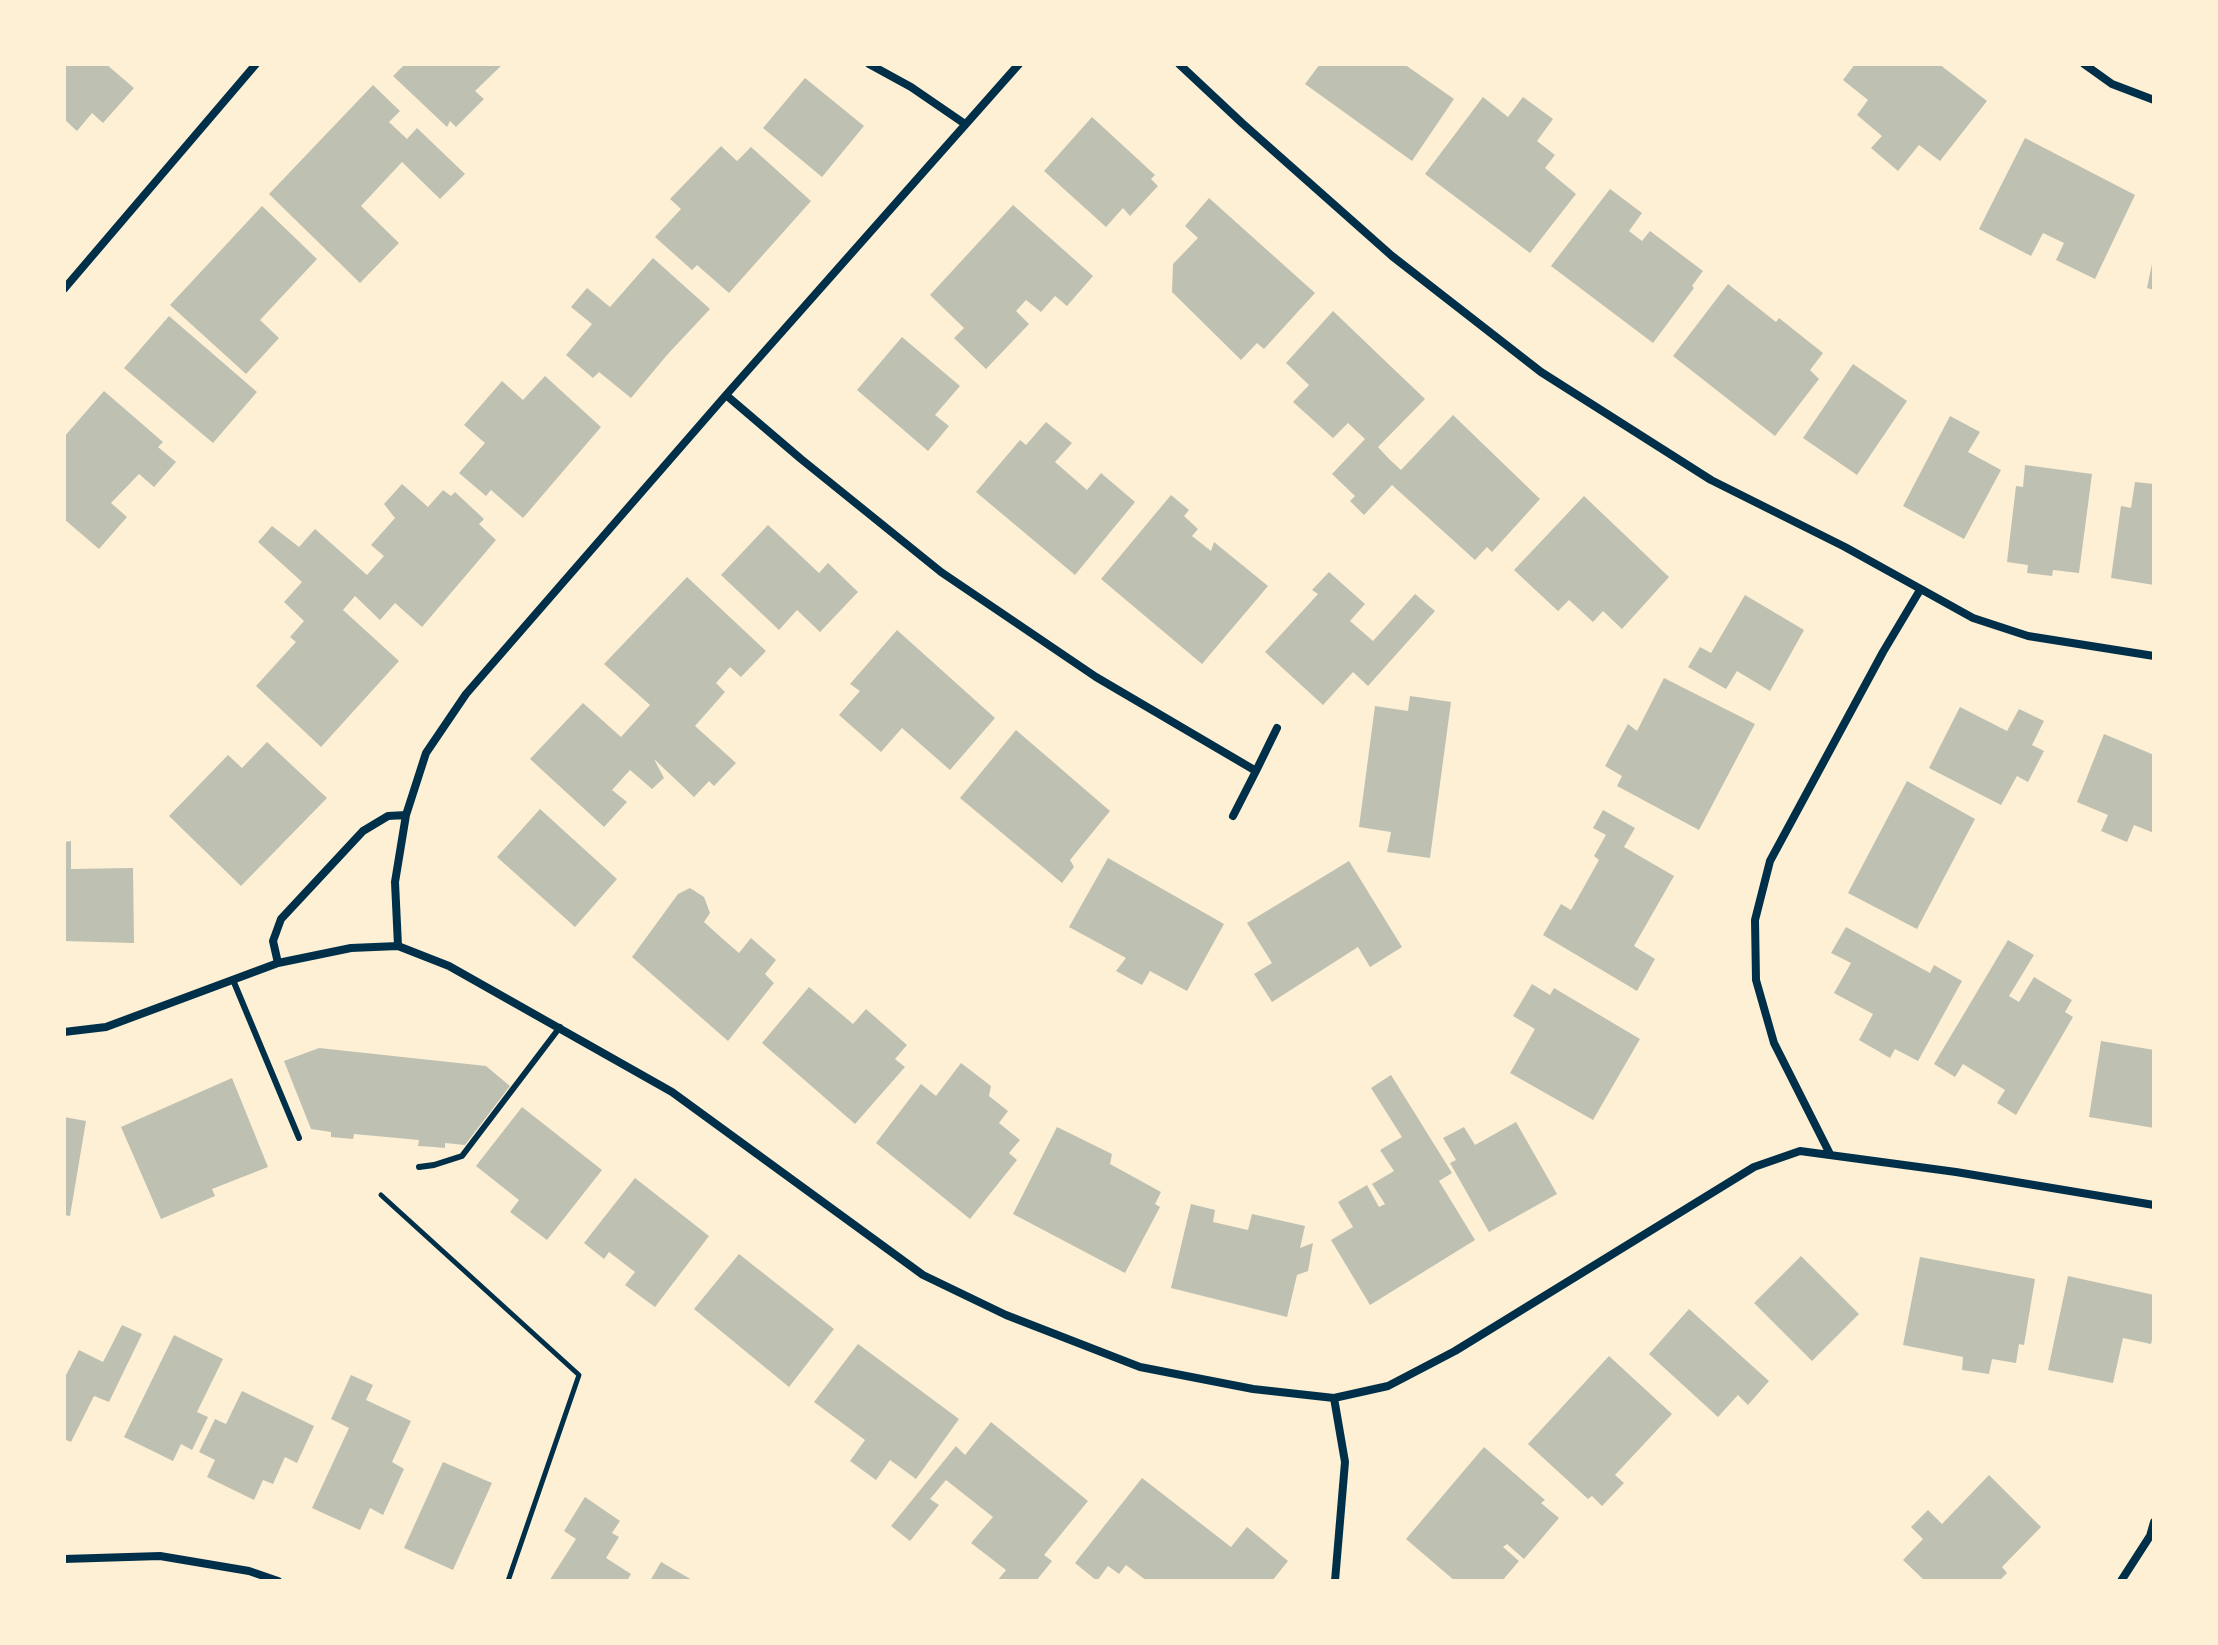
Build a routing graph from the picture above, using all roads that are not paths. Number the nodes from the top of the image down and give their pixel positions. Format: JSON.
{"nodes":[{"id":1,"x":256,"y":64,"type":"edge"},
{"id":2,"x":869,"y":64,"type":"edge"},
{"id":3,"x":1019,"y":64,"type":"edge"},
{"id":4,"x":1179,"y":64,"type":"edge"},
{"id":5,"x":2084,"y":64,"type":"edge"},
{"id":6,"x":2154,"y":100,"type":"edge"},
{"id":7,"x":965,"y":124,"type":"junction"},
{"id":8,"x":64,"y":289,"type":"edge"},
{"id":9,"x":726,"y":395,"type":"junction"},
{"id":10,"x":1920,"y":590,"type":"junction"},
{"id":11,"x":2154,"y":656,"type":"edge"},
{"id":12,"x":1277,"y":728,"type":"dead end"},
{"id":13,"x":1256,"y":771,"type":"junction"},
{"id":14,"x":406,"y":815,"type":"junction"},
{"id":15,"x":1233,"y":816,"type":"dead end"},
{"id":16,"x":398,"y":946,"type":"junction"},
{"id":17,"x":278,"y":963,"type":"junction"},
{"id":18,"x":233,"y":980,"type":"junction"},
{"id":19,"x":560,"y":1027,"type":"junction"},
{"id":20,"x":64,"y":1032,"type":"edge"},
{"id":21,"x":299,"y":1138,"type":"dead end"},
{"id":22,"x":1830,"y":1154,"type":"junction"},
{"id":23,"x":419,"y":1167,"type":"dead end"},
{"id":24,"x":2154,"y":1205,"type":"edge"},
{"id":25,"x":1334,"y":1398,"type":"junction"},
{"id":26,"x":2154,"y":1522,"type":"edge"},
{"id":27,"x":64,"y":1559,"type":"edge"},
{"id":28,"x":278,"y":1581,"type":"edge"},
{"id":29,"x":1335,"y":1581,"type":"edge"},
{"id":30,"x":2121,"y":1581,"type":"edge"}],
"edges":[{"from":1,"to":8,"type":"street"},
{"from":2,"to":7,"type":"street"},
{"from":3,"to":7,"type":"street"},
{"from":4,"to":10,"type":"street"},
{"from":5,"to":6,"type":"street"},
{"from":7,"to":9,"type":"street"},
{"from":9,"to":13,"type":"street"},
{"from":9,"to":14,"type":"street"},
{"from":10,"to":11,"type":"street"},
{"from":10,"to":22,"type":"street"},
{"from":12,"to":13,"type":"street"},
{"from":13,"to":15,"type":"street"},
{"from":14,"to":16,"type":"street"},
{"from":14,"to":17,"type":"street"},
{"from":16,"to":17,"type":"street"},
{"from":16,"to":19,"type":"street"},
{"from":17,"to":18,"type":"street"},
{"from":18,"to":20,"type":"street"},
{"from":18,"to":21,"type":"lane"},
{"from":19,"to":23,"type":"lane"},
{"from":19,"to":25,"type":"street"},
{"from":22,"to":24,"type":"street"},
{"from":22,"to":25,"type":"street"},
{"from":25,"to":29,"type":"street"},
{"from":26,"to":30,"type":"street"},
{"from":27,"to":28,"type":"street"}]}
